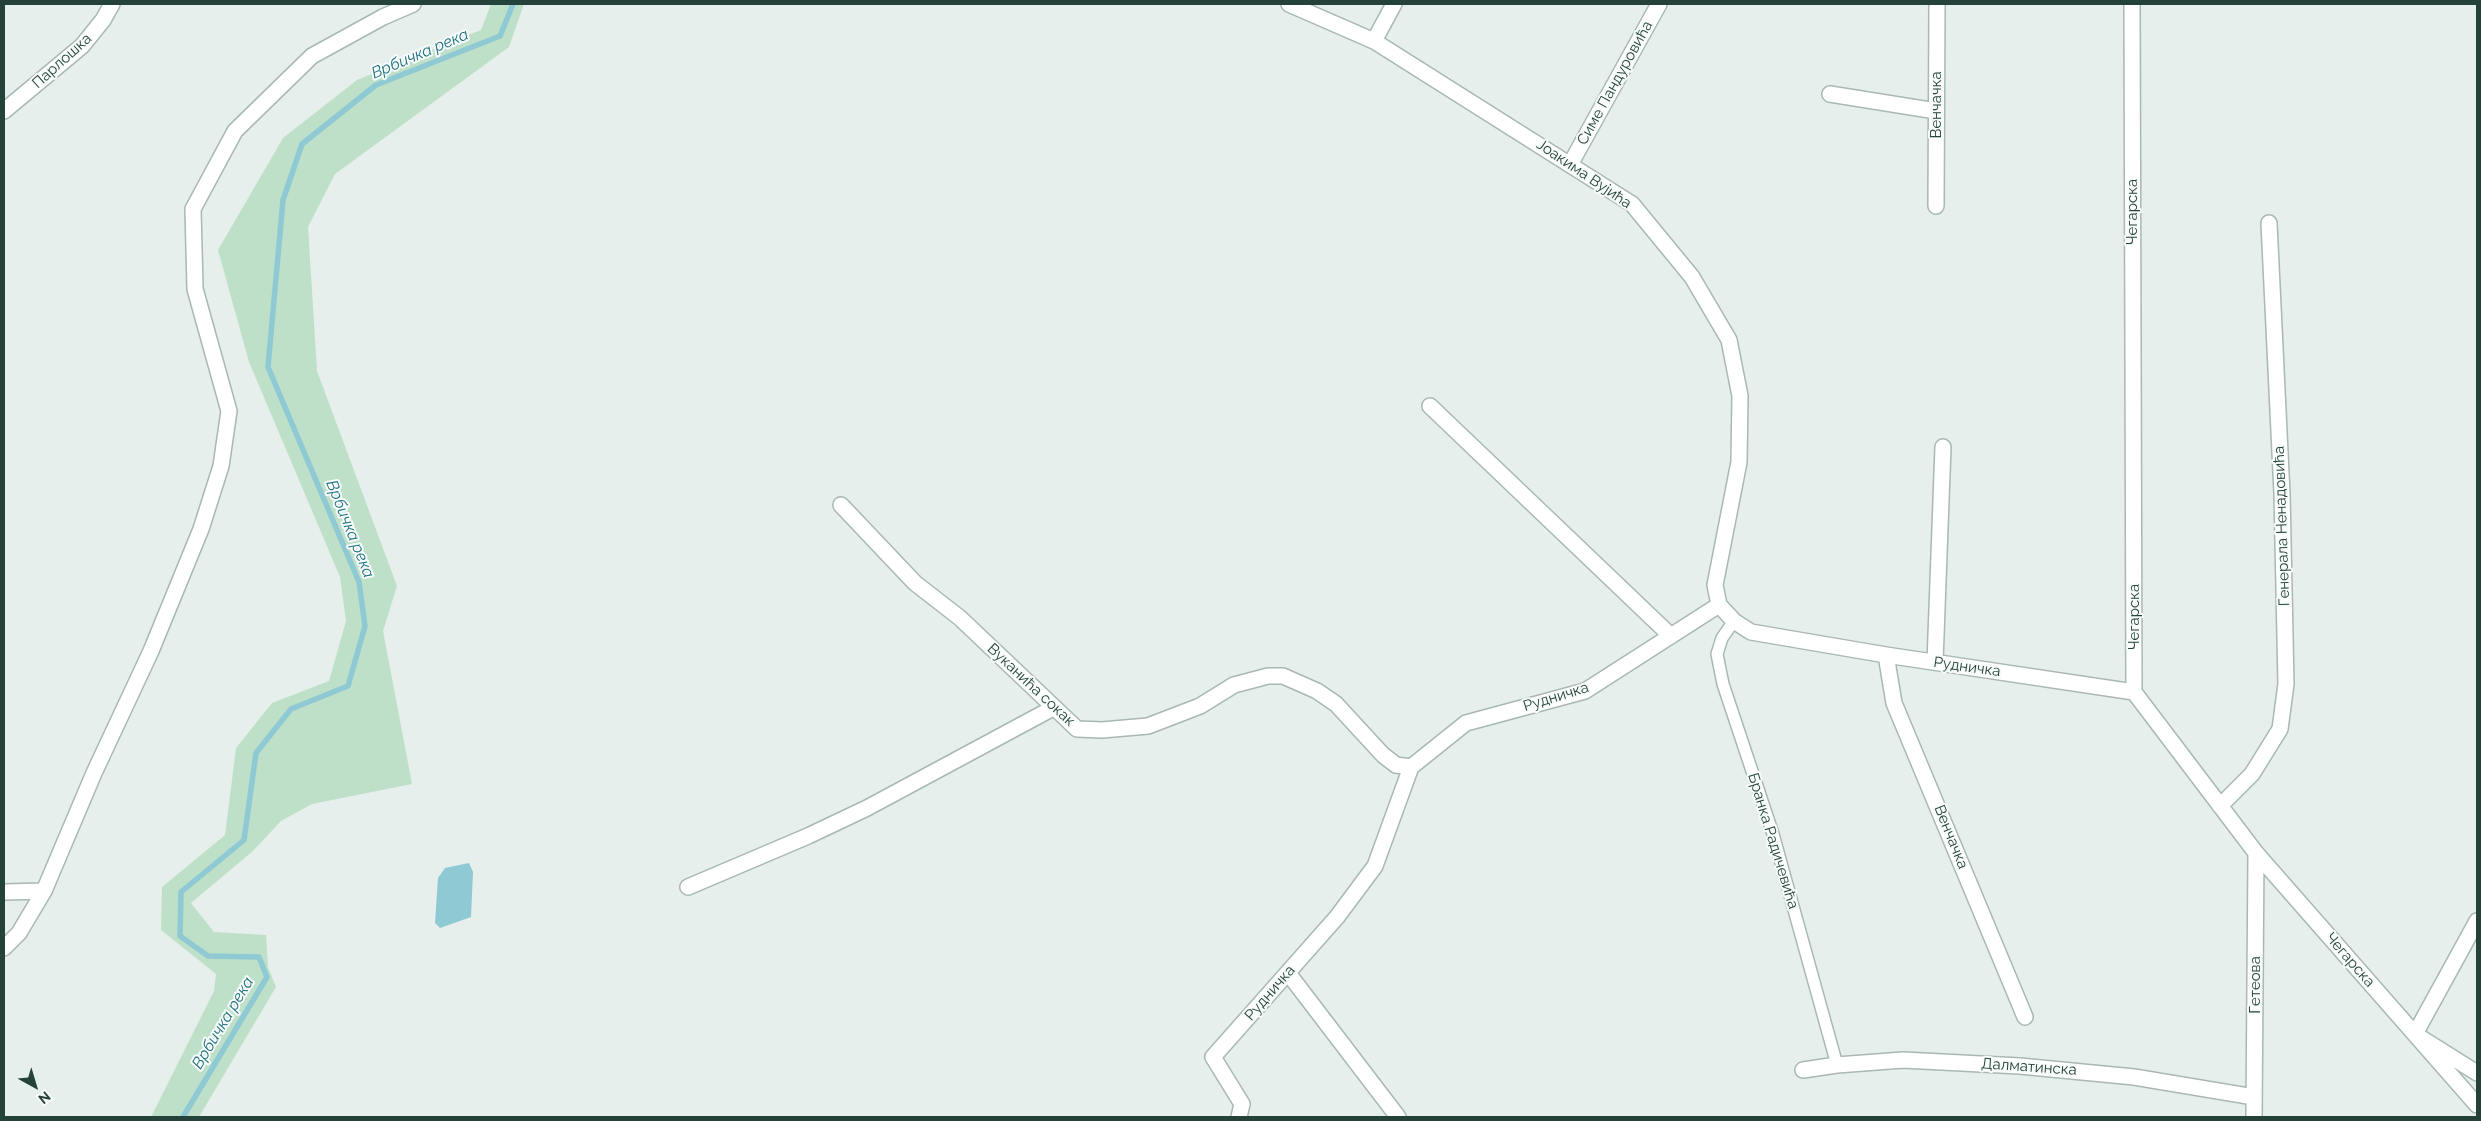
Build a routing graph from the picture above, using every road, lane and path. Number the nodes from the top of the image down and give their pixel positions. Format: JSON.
{"nodes":[{"id":1,"x":112,"y":4,"type":"edge"},
{"id":2,"x":413,"y":4,"type":"edge"},
{"id":3,"x":1289,"y":4,"type":"edge"},
{"id":4,"x":1394,"y":4,"type":"edge"},
{"id":5,"x":1659,"y":4,"type":"edge"},
{"id":6,"x":1937,"y":4,"type":"edge"},
{"id":7,"x":2132,"y":4,"type":"edge"},
{"id":8,"x":1374,"y":41,"type":"junction"},
{"id":9,"x":1830,"y":94,"type":"dead end"},
{"id":10,"x":4,"y":110,"type":"edge"},
{"id":11,"x":1936,"y":111,"type":"junction"},
{"id":12,"x":1571,"y":163,"type":"junction"},
{"id":13,"x":1936,"y":206,"type":"dead end"},
{"id":14,"x":2269,"y":223,"type":"dead end"},
{"id":15,"x":1430,"y":406,"type":"dead end"},
{"id":16,"x":1943,"y":447,"type":"dead end"},
{"id":17,"x":841,"y":505,"type":"dead end"},
{"id":18,"x":1719,"y":605,"type":"junction"},
{"id":19,"x":1734,"y":622,"type":"junction"},
{"id":20,"x":1671,"y":636,"type":"junction"},
{"id":21,"x":1886,"y":655,"type":"junction"},
{"id":22,"x":1935,"y":662,"type":"junction"},
{"id":23,"x":2134,"y":692,"type":"junction"},
{"id":24,"x":1053,"y":708,"type":"junction"},
{"id":25,"x":1410,"y":767,"type":"junction"},
{"id":26,"x":2220,"y":806,"type":"junction"},
{"id":27,"x":2256,"y":853,"type":"junction"},
{"id":28,"x":688,"y":887,"type":"dead end"},
{"id":29,"x":44,"y":890,"type":"junction"},
{"id":30,"x":4,"y":892,"type":"edge"},
{"id":31,"x":2477,"y":921,"type":"edge"},
{"id":32,"x":4,"y":948,"type":"edge"},
{"id":33,"x":1288,"y":973,"type":"junction"},
{"id":34,"x":2025,"y":1017,"type":"dead end"},
{"id":35,"x":2415,"y":1034,"type":"junction"},
{"id":36,"x":1837,"y":1065,"type":"junction"},
{"id":37,"x":1803,"y":1070,"type":"dead end"},
{"id":38,"x":2477,"y":1073,"type":"edge"},
{"id":39,"x":2254,"y":1097,"type":"junction"},
{"id":40,"x":2477,"y":1105,"type":"edge"},
{"id":41,"x":1239,"y":1117,"type":"edge"},
{"id":42,"x":1398,"y":1117,"type":"edge"},
{"id":43,"x":2254,"y":1117,"type":"edge"}],
"edges":[{"from":1,"to":10,"type":"street","name":"Парлошка"},
{"from":2,"to":29,"type":"street"},
{"from":3,"to":8,"type":"street","name":"Јоакима Вујића"},
{"from":4,"to":8,"type":"street"},
{"from":5,"to":12,"type":"street","name":"Симе Пандуровића"},
{"from":6,"to":11,"type":"street","name":"Венчачка"},
{"from":7,"to":23,"type":"street","name":"Чегарска"},
{"from":8,"to":12,"type":"street","name":"Јоакима Вујића"},
{"from":9,"to":11,"type":"street"},
{"from":11,"to":13,"type":"street","name":"Венчачка"},
{"from":12,"to":18,"type":"street","name":"Јоакима Вујића"},
{"from":14,"to":26,"type":"street","name":"Генерала Ненадовића"},
{"from":15,"to":20,"type":"street"},
{"from":16,"to":22,"type":"street"},
{"from":17,"to":24,"type":"street","name":"Вуканића сокак"},
{"from":18,"to":19,"type":"street","name":"Рудничка"},
{"from":18,"to":20,"type":"street","name":"Рудничка"},
{"from":19,"to":21,"type":"street","name":"Рудничка"},
{"from":19,"to":36,"type":"lane","name":"Бранка Радичевића"},
{"from":20,"to":25,"type":"street","name":"Рудничка"},
{"from":21,"to":22,"type":"street","name":"Рудничка"},
{"from":21,"to":34,"type":"street","name":"Венчачка"},
{"from":22,"to":23,"type":"street","name":"Рудничка"},
{"from":23,"to":26,"type":"street","name":"Чегарска"},
{"from":24,"to":25,"type":"street","name":"Вуканића сокак"},
{"from":24,"to":28,"type":"street"},
{"from":25,"to":33,"type":"street","name":"Рудничка"},
{"from":26,"to":27,"type":"street","name":"Чегарска"},
{"from":27,"to":35,"type":"street","name":"Чегарска"},
{"from":27,"to":39,"type":"street","name":"Гетеова"},
{"from":29,"to":30,"type":"street"},
{"from":29,"to":32,"type":"street"},
{"from":31,"to":35,"type":"street"},
{"from":33,"to":41,"type":"street","name":"Рудничка"},
{"from":33,"to":42,"type":"street"},
{"from":35,"to":38,"type":"street"},
{"from":35,"to":40,"type":"street","name":"Чегарска"},
{"from":36,"to":37,"type":"street","name":"Далматинска"},
{"from":36,"to":39,"type":"street","name":"Далматинска"},
{"from":39,"to":43,"type":"street","name":"Гетеова"}]}
